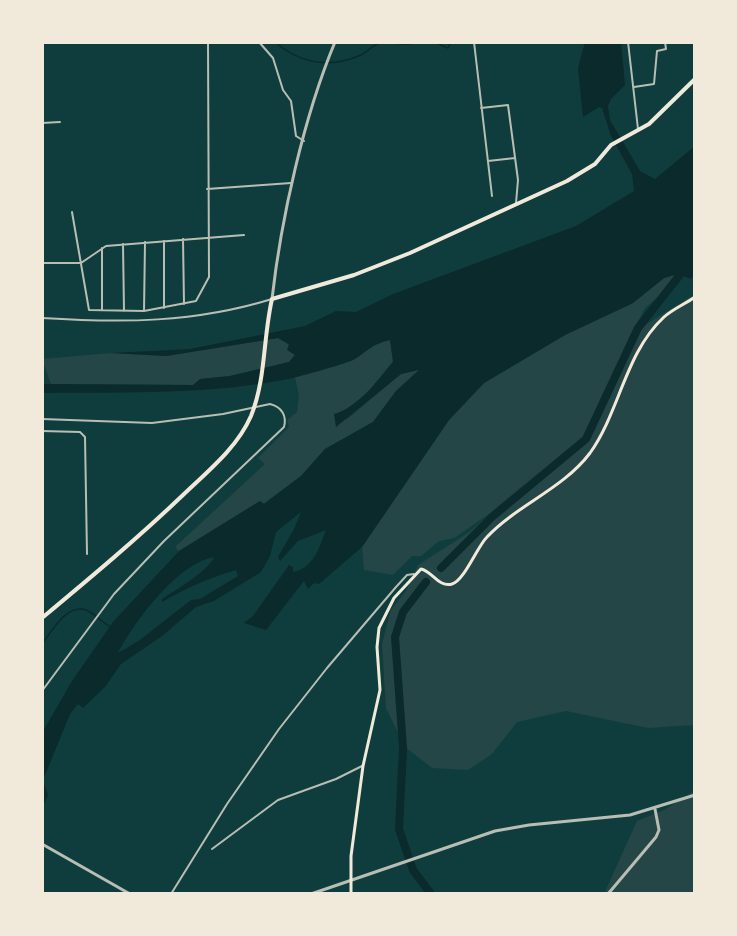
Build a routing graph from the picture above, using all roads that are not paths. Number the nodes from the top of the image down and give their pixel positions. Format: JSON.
{"nodes":[{"id":1,"x":208,"y":42,"type":"edge"},
{"id":2,"x":259,"y":42,"type":"edge"},
{"id":3,"x":335,"y":42,"type":"edge"},
{"id":4,"x":474,"y":42,"type":"edge"},
{"id":5,"x":628,"y":42,"type":"edge"},
{"id":6,"x":665,"y":42,"type":"edge"},
{"id":7,"x":695,"y":79,"type":"edge"},
{"id":8,"x":634,"y":87,"type":"junction"},
{"id":9,"x":481,"y":108,"type":"junction"},
{"id":10,"x":60,"y":122,"type":"dead end"},
{"id":11,"x":42,"y":123,"type":"edge"},
{"id":12,"x":638,"y":131,"type":"junction"},
{"id":13,"x":304,"y":141,"type":"junction"},
{"id":14,"x":515,"y":158,"type":"junction"},
{"id":15,"x":488,"y":161,"type":"junction"},
{"id":16,"x":293,"y":183,"type":"junction"},
{"id":17,"x":207,"y":189,"type":"junction"},
{"id":18,"x":492,"y":196,"type":"dead end"},
{"id":19,"x":516,"y":206,"type":"junction"},
{"id":20,"x":72,"y":212,"type":"dead end"},
{"id":21,"x":244,"y":235,"type":"dead end"},
{"id":22,"x":210,"y":237,"type":"junction"},
{"id":23,"x":183,"y":239,"type":"junction"},
{"id":24,"x":164,"y":240,"type":"junction"},
{"id":25,"x":145,"y":242,"type":"junction"},
{"id":26,"x":123,"y":244,"type":"junction"},
{"id":27,"x":102,"y":248,"type":"junction"},
{"id":28,"x":81,"y":263,"type":"junction"},
{"id":29,"x":42,"y":264,"type":"edge"},
{"id":30,"x":695,"y":297,"type":"edge"},
{"id":31,"x":272,"y":301,"type":"junction"},
{"id":32,"x":184,"y":304,"type":"junction"},
{"id":33,"x":164,"y":308,"type":"junction"},
{"id":34,"x":102,"y":310,"type":"junction"},
{"id":35,"x":144,"y":311,"type":"junction"},
{"id":36,"x":124,"y":312,"type":"junction"},
{"id":37,"x":42,"y":318,"type":"edge"},
{"id":38,"x":255,"y":405,"type":"junction"},
{"id":39,"x":42,"y":419,"type":"edge"},
{"id":40,"x":42,"y":431,"type":"edge"},
{"id":41,"x":87,"y":554,"type":"dead end"},
{"id":42,"x":414,"y":574,"type":"junction"},
{"id":43,"x":42,"y":618,"type":"edge"},
{"id":44,"x":42,"y":691,"type":"edge"},
{"id":45,"x":363,"y":766,"type":"junction"},
{"id":46,"x":695,"y":795,"type":"edge"},
{"id":47,"x":655,"y":809,"type":"junction"},
{"id":48,"x":42,"y":844,"type":"edge"},
{"id":49,"x":212,"y":849,"type":"dead end"},
{"id":50,"x":350,"y":880,"type":"junction"},
{"id":51,"x":130,"y":894,"type":"edge"},
{"id":52,"x":171,"y":894,"type":"edge"},
{"id":53,"x":310,"y":894,"type":"edge"},
{"id":54,"x":351,"y":894,"type":"edge"},
{"id":55,"x":608,"y":894,"type":"edge"}],
"edges":[{"from":1,"to":17,"type":"street"},
{"from":2,"to":13,"type":"street"},
{"from":3,"to":13,"type":"street"},
{"from":4,"to":9,"type":"street"},
{"from":5,"to":8,"type":"street"},
{"from":6,"to":8,"type":"street"},
{"from":7,"to":12,"type":"main road"},
{"from":8,"to":12,"type":"street"},
{"from":9,"to":14,"type":"street"},
{"from":9,"to":15,"type":"street"},
{"from":10,"to":11,"type":"street"},
{"from":12,"to":19,"type":"main road"},
{"from":13,"to":16,"type":"street"},
{"from":14,"to":15,"type":"street"},
{"from":14,"to":19,"type":"street"},
{"from":15,"to":18,"type":"street"},
{"from":16,"to":17,"type":"street"},
{"from":16,"to":31,"type":"street"},
{"from":17,"to":22,"type":"street"},
{"from":19,"to":31,"type":"main road"},
{"from":20,"to":28,"type":"street"},
{"from":21,"to":22,"type":"street"},
{"from":22,"to":23,"type":"street"},
{"from":22,"to":32,"type":"street"},
{"from":23,"to":24,"type":"street"},
{"from":23,"to":32,"type":"street"},
{"from":24,"to":25,"type":"street"},
{"from":24,"to":33,"type":"street"},
{"from":25,"to":26,"type":"street"},
{"from":25,"to":35,"type":"street"},
{"from":26,"to":27,"type":"street"},
{"from":26,"to":36,"type":"street"},
{"from":27,"to":28,"type":"street"},
{"from":27,"to":34,"type":"street"},
{"from":28,"to":29,"type":"street"},
{"from":28,"to":34,"type":"street"},
{"from":30,"to":42,"type":"main road"},
{"from":31,"to":37,"type":"street"},
{"from":31,"to":38,"type":"main road"},
{"from":32,"to":33,"type":"street"},
{"from":33,"to":35,"type":"street"},
{"from":34,"to":36,"type":"street"},
{"from":35,"to":36,"type":"street"},
{"from":38,"to":39,"type":"street"},
{"from":38,"to":43,"type":"main road"},
{"from":38,"to":44,"type":"street"},
{"from":40,"to":41,"type":"street"},
{"from":42,"to":45,"type":"main road"},
{"from":42,"to":52,"type":"street"},
{"from":45,"to":49,"type":"street"},
{"from":45,"to":50,"type":"main road"},
{"from":46,"to":47,"type":"street"},
{"from":47,"to":50,"type":"street"},
{"from":47,"to":55,"type":"street"},
{"from":48,"to":51,"type":"street"},
{"from":50,"to":53,"type":"street"},
{"from":50,"to":54,"type":"main road"}]}
